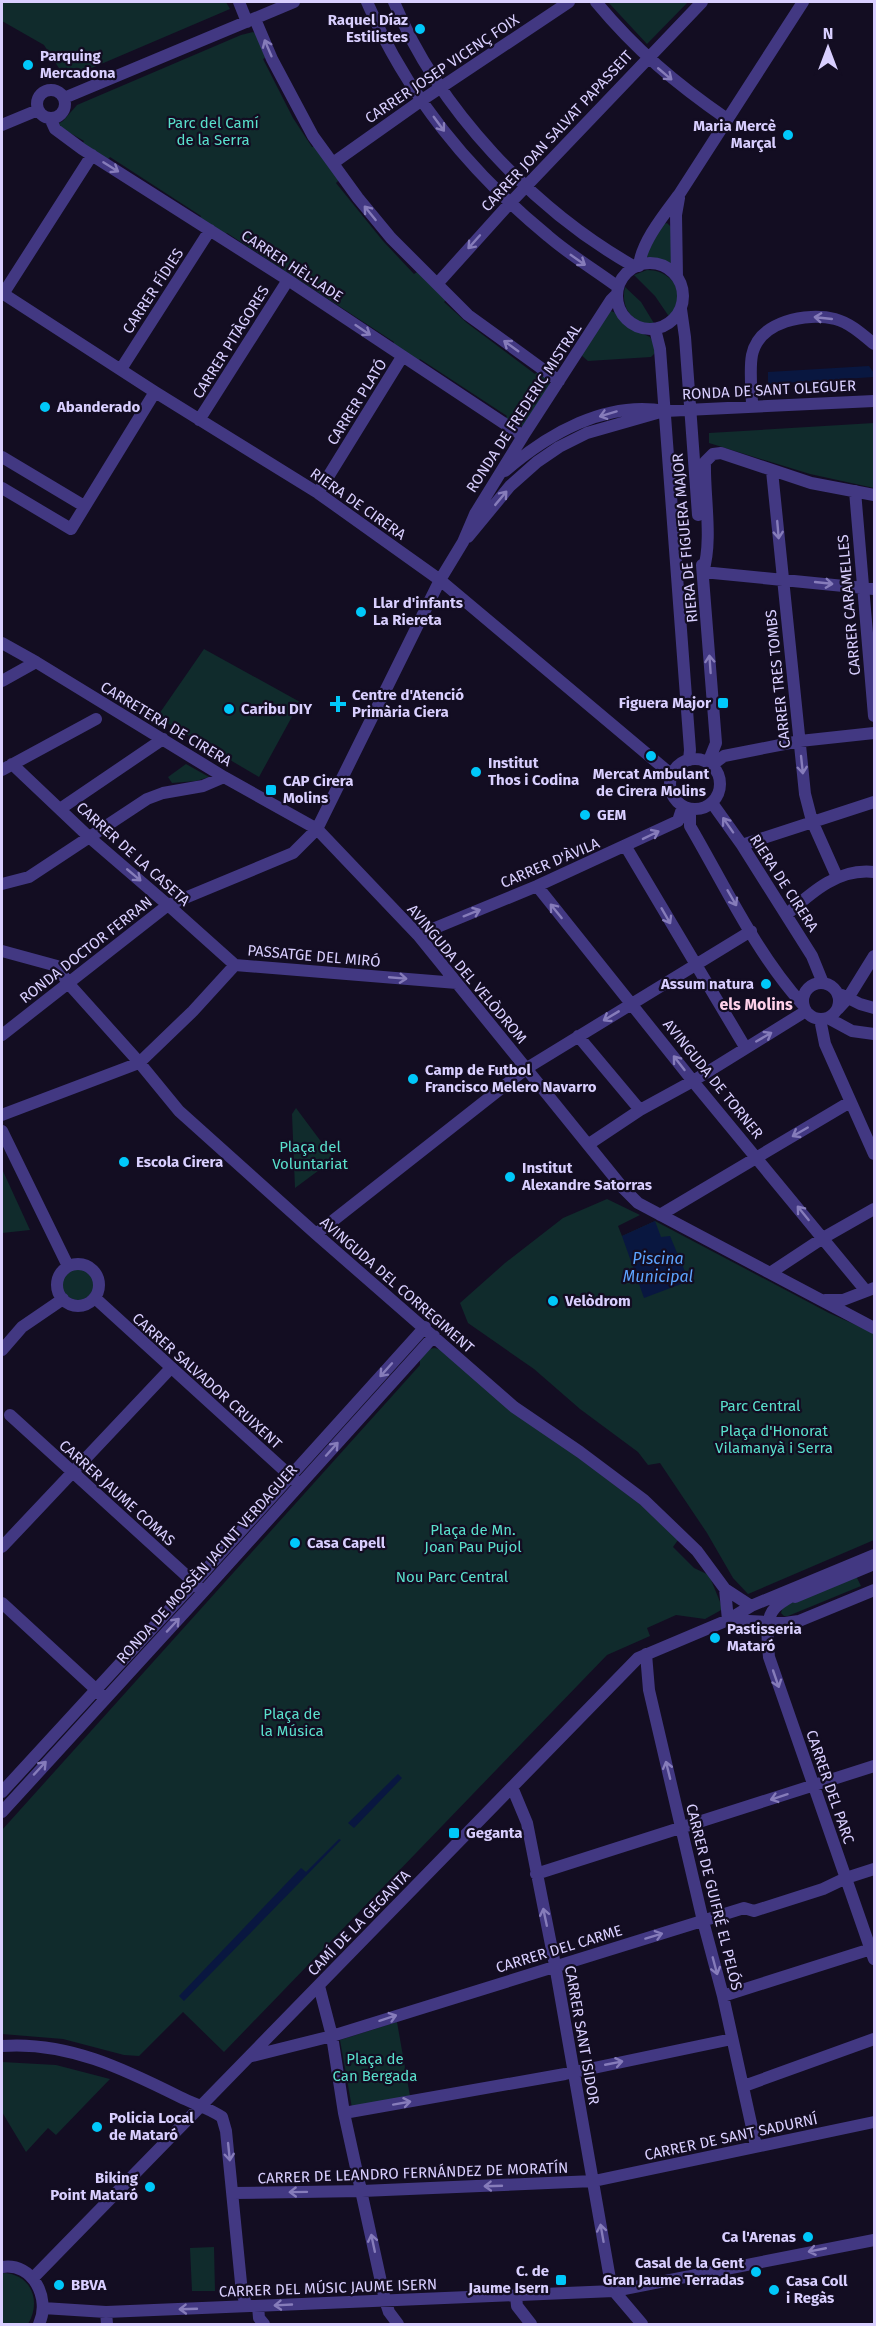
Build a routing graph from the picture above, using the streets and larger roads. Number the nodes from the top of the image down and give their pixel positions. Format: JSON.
{"nodes":[{"id":1,"x":239,"y":2,"type":"edge"},
{"id":2,"x":294,"y":2,"type":"edge"},
{"id":3,"x":367,"y":2,"type":"edge"},
{"id":4,"x":394,"y":2,"type":"edge"},
{"id":5,"x":569,"y":2,"type":"edge"},
{"id":6,"x":596,"y":2,"type":"edge"},
{"id":7,"x":702,"y":2,"type":"edge"},
{"id":8,"x":803,"y":2,"type":"edge"},
{"id":9,"x":251,"y":20,"type":"junction"},
{"id":10,"x":646,"y":58,"type":"junction"},
{"id":11,"x":441,"y":87,"type":"junction"},
{"id":12,"x":64,"y":98,"type":"junction"},
{"id":13,"x":422,"y":100,"type":"junction"},
{"id":14,"x":38,"y":110,"type":"junction"},
{"id":15,"x":50,"y":118,"type":"junction"},
{"id":16,"x":727,"y":119,"type":"junction"},
{"id":17,"x":2,"y":125,"type":"edge"},
{"id":18,"x":92,"y":155,"type":"junction"},
{"id":19,"x":333,"y":163,"type":"junction"},
{"id":20,"x":526,"y":186,"type":"junction"},
{"id":21,"x":680,"y":193,"type":"junction"},
{"id":22,"x":510,"y":203,"type":"junction"},
{"id":23,"x":210,"y":230,"type":"junction"},
{"id":24,"x":637,"y":266,"type":"junction"},
{"id":25,"x":677,"y":277,"type":"junction"},
{"id":26,"x":288,"y":280,"type":"junction"},
{"id":27,"x":436,"y":284,"type":"junction"},
{"id":28,"x":618,"y":291,"type":"junction"},
{"id":29,"x":2,"y":293,"type":"edge"},
{"id":30,"x":681,"y":309,"type":"junction"},
{"id":31,"x":655,"y":329,"type":"junction"},
{"id":32,"x":874,"y":344,"type":"edge"},
{"id":33,"x":402,"y":357,"type":"junction"},
{"id":34,"x":121,"y":369,"type":"junction"},
{"id":35,"x":559,"y":381,"type":"junction"},
{"id":36,"x":155,"y":393,"type":"junction"},
{"id":37,"x":874,"y":400,"type":"edge"},
{"id":38,"x":752,"y":407,"type":"junction"},
{"id":39,"x":689,"y":409,"type":"junction"},
{"id":40,"x":665,"y":411,"type":"junction"},
{"id":41,"x":199,"y":420,"type":"junction"},
{"id":42,"x":523,"y":436,"type":"junction"},
{"id":43,"x":2,"y":457,"type":"edge"},
{"id":44,"x":772,"y":471,"type":"junction"},
{"id":45,"x":497,"y":478,"type":"junction"},
{"id":46,"x":2,"y":488,"type":"edge"},
{"id":47,"x":855,"y":491,"type":"junction"},
{"id":48,"x":318,"y":493,"type":"junction"},
{"id":49,"x":874,"y":495,"type":"edge"},
{"id":50,"x":84,"y":506,"type":"junction"},
{"id":51,"x":463,"y":542,"type":"junction"},
{"id":52,"x":703,"y":572,"type":"junction"},
{"id":53,"x":783,"y":579,"type":"junction"},
{"id":54,"x":440,"y":580,"type":"junction"},
{"id":55,"x":868,"y":588,"type":"edge"},
{"id":56,"x":2,"y":643,"type":"edge"},
{"id":57,"x":36,"y":662,"type":"junction"},
{"id":58,"x":2,"y":681,"type":"edge"},
{"id":59,"x":874,"y":716,"type":"edge"},
{"id":60,"x":96,"y":719,"type":"dead end"},
{"id":61,"x":874,"y":733,"type":"edge"},
{"id":62,"x":163,"y":739,"type":"junction"},
{"id":63,"x":800,"y":741,"type":"junction"},
{"id":64,"x":689,"y":760,"type":"junction"},
{"id":65,"x":710,"y":764,"type":"junction"},
{"id":66,"x":7,"y":767,"type":"edge"},
{"id":67,"x":672,"y":775,"type":"junction"},
{"id":68,"x":225,"y":777,"type":"junction"},
{"id":69,"x":874,"y":802,"type":"edge"},
{"id":70,"x":712,"y":803,"type":"junction"},
{"id":71,"x":687,"y":808,"type":"junction"},
{"id":72,"x":60,"y":809,"type":"junction"},
{"id":73,"x":812,"y":821,"type":"junction"},
{"id":74,"x":317,"y":829,"type":"junction"},
{"id":75,"x":89,"y":837,"type":"junction"},
{"id":76,"x":742,"y":845,"type":"junction"},
{"id":77,"x":626,"y":847,"type":"junction"},
{"id":78,"x":874,"y":872,"type":"edge"},
{"id":79,"x":2,"y":876,"type":"edge"},
{"id":80,"x":29,"y":877,"type":"junction"},
{"id":81,"x":837,"y":877,"type":"junction"},
{"id":82,"x":2,"y":884,"type":"edge"},
{"id":83,"x":537,"y":886,"type":"junction"},
{"id":84,"x":168,"y":905,"type":"junction"},
{"id":85,"x":786,"y":915,"type":"junction"},
{"id":86,"x":751,"y":931,"type":"junction"},
{"id":87,"x":418,"y":935,"type":"junction"},
{"id":88,"x":2,"y":951,"type":"edge"},
{"id":89,"x":874,"y":956,"type":"edge"},
{"id":90,"x":235,"y":965,"type":"junction"},
{"id":91,"x":695,"y":965,"type":"junction"},
{"id":92,"x":68,"y":982,"type":"junction"},
{"id":93,"x":457,"y":982,"type":"junction"},
{"id":94,"x":823,"y":983,"type":"junction"},
{"id":95,"x":843,"y":995,"type":"junction"},
{"id":96,"x":632,"y":1004,"type":"junction"},
{"id":97,"x":805,"y":1008,"type":"junction"},
{"id":98,"x":874,"y":1008,"type":"edge"},
{"id":99,"x":824,"y":1019,"type":"junction"},
{"id":100,"x":874,"y":1034,"type":"edge"},
{"id":101,"x":2,"y":1035,"type":"edge"},
{"id":102,"x":578,"y":1036,"type":"junction"},
{"id":103,"x":745,"y":1047,"type":"junction"},
{"id":104,"x":139,"y":1063,"type":"junction"},
{"id":105,"x":527,"y":1068,"type":"junction"},
{"id":106,"x":693,"y":1081,"type":"junction"},
{"id":107,"x":850,"y":1102,"type":"junction"},
{"id":108,"x":639,"y":1110,"type":"junction"},
{"id":109,"x":2,"y":1115,"type":"edge"},
{"id":110,"x":2,"y":1131,"type":"edge"},
{"id":111,"x":588,"y":1144,"type":"junction"},
{"id":112,"x":874,"y":1154,"type":"edge"},
{"id":113,"x":757,"y":1157,"type":"junction"},
{"id":114,"x":874,"y":1209,"type":"edge"},
{"id":115,"x":660,"y":1215,"type":"junction"},
{"id":116,"x":316,"y":1234,"type":"junction"},
{"id":117,"x":823,"y":1238,"type":"junction"},
{"id":118,"x":68,"y":1266,"type":"junction"},
{"id":119,"x":770,"y":1273,"type":"junction"},
{"id":120,"x":870,"y":1290,"type":"edge"},
{"id":121,"x":95,"y":1298,"type":"junction"},
{"id":122,"x":63,"y":1299,"type":"junction"},
{"id":123,"x":825,"y":1300,"type":"junction"},
{"id":124,"x":856,"y":1318,"type":"junction"},
{"id":125,"x":874,"y":1319,"type":"edge"},
{"id":126,"x":425,"y":1327,"type":"junction"},
{"id":127,"x":874,"y":1328,"type":"edge"},
{"id":128,"x":435,"y":1335,"type":"junction"},
{"id":129,"x":2,"y":1350,"type":"edge"},
{"id":130,"x":171,"y":1368,"type":"junction"},
{"id":131,"x":9,"y":1415,"type":"dead end"},
{"id":132,"x":71,"y":1471,"type":"junction"},
{"id":133,"x":296,"y":1481,"type":"junction"},
{"id":134,"x":2,"y":1547,"type":"edge"},
{"id":135,"x":874,"y":1555,"type":"edge"},
{"id":136,"x":874,"y":1564,"type":"edge"},
{"id":137,"x":822,"y":1577,"type":"junction"},
{"id":138,"x":199,"y":1587,"type":"junction"},
{"id":139,"x":725,"y":1589,"type":"junction"},
{"id":140,"x":874,"y":1590,"type":"edge"},
{"id":141,"x":784,"y":1602,"type":"junction"},
{"id":142,"x":2,"y":1603,"type":"edge"},
{"id":143,"x":751,"y":1606,"type":"junction"},
{"id":144,"x":728,"y":1620,"type":"junction"},
{"id":145,"x":770,"y":1622,"type":"junction"},
{"id":146,"x":646,"y":1654,"type":"junction"},
{"id":147,"x":101,"y":1694,"type":"junction"},
{"id":148,"x":874,"y":1766,"type":"edge"},
{"id":149,"x":813,"y":1786,"type":"junction"},
{"id":150,"x":512,"y":1787,"type":"junction"},
{"id":151,"x":2,"y":1792,"type":"edge"},
{"id":152,"x":4,"y":1805,"type":"edge"},
{"id":153,"x":682,"y":1827,"type":"junction"},
{"id":154,"x":874,"y":1869,"type":"edge"},
{"id":155,"x":536,"y":1874,"type":"junction"},
{"id":156,"x":846,"y":1878,"type":"junction"},
{"id":157,"x":703,"y":1921,"type":"junction"},
{"id":158,"x":873,"y":1954,"type":"edge"},
{"id":159,"x":555,"y":1965,"type":"junction"},
{"id":160,"x":319,"y":1986,"type":"junction"},
{"id":161,"x":723,"y":1996,"type":"junction"},
{"id":162,"x":332,"y":2036,"type":"junction"},
{"id":163,"x":732,"y":2039,"type":"junction"},
{"id":164,"x":874,"y":2039,"type":"edge"},
{"id":165,"x":2,"y":2046,"type":"edge"},
{"id":166,"x":250,"y":2056,"type":"junction"},
{"id":167,"x":573,"y":2072,"type":"junction"},
{"id":168,"x":744,"y":2086,"type":"junction"},
{"id":169,"x":201,"y":2107,"type":"junction"},
{"id":170,"x":344,"y":2113,"type":"junction"},
{"id":171,"x":874,"y":2122,"type":"edge"},
{"id":172,"x":756,"y":2146,"type":"junction"},
{"id":173,"x":594,"y":2181,"type":"junction"},
{"id":174,"x":362,"y":2191,"type":"junction"},
{"id":175,"x":233,"y":2193,"type":"junction"},
{"id":176,"x":874,"y":2240,"type":"edge"},
{"id":177,"x":4,"y":2264,"type":"edge"},
{"id":178,"x":33,"y":2278,"type":"junction"},
{"id":179,"x":614,"y":2290,"type":"junction"},
{"id":180,"x":516,"y":2295,"type":"junction"},
{"id":181,"x":385,"y":2300,"type":"junction"},
{"id":182,"x":252,"y":2306,"type":"junction"},
{"id":183,"x":43,"y":2308,"type":"junction"},
{"id":184,"x":106,"y":2318,"type":"edge"},
{"id":185,"x":39,"y":2325,"type":"edge"},
{"id":186,"x":264,"y":2325,"type":"edge"},
{"id":187,"x":398,"y":2325,"type":"edge"},
{"id":188,"x":531,"y":2325,"type":"edge"},
{"id":189,"x":642,"y":2325,"type":"edge"}],
"edges":[{"from":1,"to":9,"type":"street"},
{"from":2,"to":9,"type":"street"},
{"from":3,"to":13,"type":"street"},
{"from":4,"to":11,"type":"street"},
{"from":5,"to":11,"type":"street","name":"CARRER JOSEP VICENÇ FOIX"},
{"from":6,"to":10,"type":"street"},
{"from":7,"to":10,"type":"street","name":"CARRER JOAN SALVAT PAPASSEIT"},
{"from":8,"to":16,"type":"street"},
{"from":9,"to":12,"type":"street"},
{"from":19,"to":9,"type":"street","one_way":true},
{"from":10,"to":16,"type":"street","one_way":true},
{"from":10,"to":20,"type":"street","name":"CARRER JOAN SALVAT PAPASSEIT"},
{"from":11,"to":13,"type":"street","name":"CARRER JOSEP VICENÇ FOIX"},
{"from":11,"to":20,"type":"street"},
{"from":12,"to":14,"type":"street"},
{"from":12,"to":15,"type":"street"},
{"from":13,"to":19,"type":"street","name":"CARRER JOSEP VICENÇ FOIX"},
{"from":13,"to":22,"type":"street","one_way":true},
{"from":14,"to":15,"type":"street"},
{"from":14,"to":17,"type":"street"},
{"from":15,"to":18,"type":"street","name":"CARRER HÈL·LADE"},
{"from":16,"to":21,"type":"street"},
{"from":18,"to":23,"type":"street","name":"CARRER HÈL·LADE","one_way":true},
{"from":18,"to":29,"type":"street"},
{"from":27,"to":19,"type":"street","one_way":true},
{"from":20,"to":22,"type":"street","name":"CARRER JOAN SALVAT PAPASSEIT"},
{"from":20,"to":24,"type":"street"},
{"from":21,"to":24,"type":"street"},
{"from":21,"to":25,"type":"street"},
{"from":22,"to":27,"type":"street","name":"CARRER JOAN SALVAT PAPASSEIT","one_way":true},
{"from":22,"to":28,"type":"street","one_way":true},
{"from":23,"to":26,"type":"street","name":"CARRER HÈL·LADE"},
{"from":23,"to":34,"type":"street","name":"CARRER FÍDIES"},
{"from":24,"to":25,"type":"street"},
{"from":24,"to":28,"type":"street"},
{"from":25,"to":30,"type":"street"},
{"from":26,"to":33,"type":"street","name":"CARRER HÈL·LADE","one_way":true},
{"from":26,"to":41,"type":"street","name":"CARRER PITÀGORES"},
{"from":35,"to":27,"type":"street","one_way":true},
{"from":28,"to":31,"type":"street"},
{"from":28,"to":35,"type":"street","name":"RONDA DE FREDERIC MISTRAL"},
{"from":29,"to":34,"type":"street","name":"RIERA DE CIRERA"},
{"from":30,"to":31,"type":"street"},
{"from":30,"to":39,"type":"street","name":"RIERA DE FIGUERA MAJOR"},
{"from":31,"to":40,"type":"street","name":"RIERA DE FIGUERA MAJOR"},
{"from":32,"to":38,"type":"street","one_way":true},
{"from":33,"to":42,"type":"street","name":"CARRER HÈL·LADE"},
{"from":33,"to":48,"type":"street","name":"CARRER PLATÓ"},
{"from":34,"to":36,"type":"street","name":"RIERA DE CIRERA"},
{"from":35,"to":42,"type":"street","name":"RONDA DE FREDERIC MISTRAL"},
{"from":36,"to":41,"type":"street","name":"RIERA DE CIRERA"},
{"from":36,"to":50,"type":"street"},
{"from":37,"to":38,"type":"street","name":"RONDA DE SANT OLEGUER"},
{"from":38,"to":39,"type":"street","name":"RONDA DE SANT OLEGUER"},
{"from":39,"to":40,"type":"street","name":"RONDA DE SANT OLEGUER"},
{"from":39,"to":52,"type":"street","name":"RIERA DE FIGUERA MAJOR"},
{"from":40,"to":45,"type":"street","name":"RONDA DE SANT OLEGUER","one_way":true},
{"from":51,"to":40,"type":"street","name":"RONDA DE SANT OLEGUER","one_way":true},
{"from":40,"to":64,"type":"street","name":"RIERA DE FIGUERA MAJOR"},
{"from":41,"to":48,"type":"street","name":"RIERA DE CIRERA"},
{"from":42,"to":45,"type":"street","name":"RONDA DE FREDERIC MISTRAL"},
{"from":43,"to":50,"type":"street"},
{"from":44,"to":47,"type":"street"},
{"from":44,"to":52,"type":"street"},
{"from":44,"to":53,"type":"street","name":"CARRER TRES TOMBS","one_way":true},
{"from":45,"to":51,"type":"street","name":"RONDA DE FREDERIC MISTRAL"},
{"from":46,"to":50,"type":"street"},
{"from":47,"to":49,"type":"street"},
{"from":47,"to":55,"type":"street","name":"CARRER CARAMELLES"},
{"from":48,"to":54,"type":"street","name":"RIERA DE CIRERA"},
{"from":51,"to":54,"type":"street"},
{"from":52,"to":53,"type":"street"},
{"from":65,"to":52,"type":"street","name":"RIERA DE FIGUERA MAJOR","one_way":true},
{"from":53,"to":55,"type":"street","one_way":true},
{"from":53,"to":63,"type":"street","name":"CARRER TRES TOMBS"},
{"from":54,"to":67,"type":"street","name":"RIERA DE CIRERA"},
{"from":54,"to":74,"type":"street"},
{"from":55,"to":59,"type":"street","name":"CARRER CARAMELLES"},
{"from":56,"to":57,"type":"street","name":"CARRETERA DE CIRERA"},
{"from":57,"to":58,"type":"street"},
{"from":57,"to":62,"type":"street","name":"CARRETERA DE CIRERA"},
{"from":60,"to":66,"type":"street"},
{"from":61,"to":63,"type":"street"},
{"from":62,"to":68,"type":"street","name":"CARRETERA DE CIRERA"},
{"from":62,"to":72,"type":"street"},
{"from":63,"to":65,"type":"street"},
{"from":63,"to":73,"type":"street","name":"CARRER TRES TOMBS","one_way":true},
{"from":64,"to":65,"type":"street"},
{"from":64,"to":67,"type":"street"},
{"from":65,"to":70,"type":"street"},
{"from":66,"to":72,"type":"street","name":"CARRER DE LA CASETA"},
{"from":67,"to":71,"type":"street"},
{"from":68,"to":74,"type":"street","name":"CARRETERA DE CIRERA"},
{"from":68,"to":75,"type":"street"},
{"from":69,"to":73,"type":"street"},
{"from":70,"to":71,"type":"street"},
{"from":76,"to":70,"type":"street","name":"RIERA DE CIRERA","one_way":true},
{"from":77,"to":71,"type":"street","name":"CARRER D'ÀVILA","one_way":true},
{"from":71,"to":86,"type":"street","one_way":true},
{"from":72,"to":75,"type":"street","name":"CARRER DE LA CASETA"},
{"from":73,"to":76,"type":"street"},
{"from":73,"to":81,"type":"street","name":"CARRER TRES TOMBS"},
{"from":74,"to":84,"type":"street","name":"RONDA DOCTOR FERRAN"},
{"from":74,"to":87,"type":"street","name":"AVINGUDA DEL VELÒDROM"},
{"from":75,"to":80,"type":"street"},
{"from":75,"to":84,"type":"street","name":"CARRER DE LA CASETA","one_way":true},
{"from":76,"to":85,"type":"street","name":"RIERA DE CIRERA"},
{"from":77,"to":83,"type":"street","name":"CARRER D'ÀVILA"},
{"from":77,"to":91,"type":"street","one_way":true},
{"from":78,"to":81,"type":"street"},
{"from":79,"to":80,"type":"street"},
{"from":80,"to":82,"type":"street"},
{"from":81,"to":85,"type":"street"},
{"from":87,"to":83,"type":"street","name":"CARRER D'ÀVILA","one_way":true},
{"from":96,"to":83,"type":"street","name":"AVINGUDA DE TORNER","one_way":true},
{"from":84,"to":90,"type":"street","name":"CARRER DE LA CASETA"},
{"from":84,"to":92,"type":"street","name":"RONDA DOCTOR FERRAN"},
{"from":85,"to":94,"type":"street","name":"RIERA DE CIRERA"},
{"from":86,"to":91,"type":"street"},
{"from":86,"to":97,"type":"street"},
{"from":87,"to":93,"type":"street","name":"AVINGUDA DEL VELÒDROM"},
{"from":88,"to":92,"type":"street","name":"AVINGUDA DEL CORREGIMENT"},
{"from":89,"to":95,"type":"street"},
{"from":90,"to":93,"type":"street","name":"PASSATGE DEL MIRÓ","one_way":true},
{"from":90,"to":104,"type":"street","name":"PASSATGE DEL MIRÓ"},
{"from":91,"to":96,"type":"street"},
{"from":91,"to":103,"type":"street"},
{"from":92,"to":101,"type":"street","name":"RONDA DOCTOR FERRAN"},
{"from":92,"to":104,"type":"street","name":"AVINGUDA DEL CORREGIMENT"},
{"from":93,"to":105,"type":"street","name":"AVINGUDA DEL VELÒDROM"},
{"from":94,"to":95,"type":"street"},
{"from":94,"to":97,"type":"street"},
{"from":95,"to":98,"type":"street"},
{"from":95,"to":99,"type":"street"},
{"from":96,"to":102,"type":"street","one_way":true},
{"from":106,"to":96,"type":"street","name":"AVINGUDA DE TORNER","one_way":true},
{"from":97,"to":99,"type":"street"},
{"from":103,"to":97,"type":"street","one_way":true},
{"from":99,"to":100,"type":"street"},
{"from":99,"to":107,"type":"street"},
{"from":102,"to":105,"type":"street"},
{"from":102,"to":108,"type":"street"},
{"from":103,"to":106,"type":"street"},
{"from":104,"to":109,"type":"street"},
{"from":104,"to":116,"type":"street","name":"AVINGUDA DEL CORREGIMENT"},
{"from":105,"to":111,"type":"street","name":"AVINGUDA DEL VELÒDROM"},
{"from":105,"to":116,"type":"street"},
{"from":106,"to":108,"type":"street"},
{"from":106,"to":113,"type":"street","name":"AVINGUDA DE TORNER"},
{"from":107,"to":112,"type":"street"},
{"from":107,"to":113,"type":"street","one_way":true},
{"from":108,"to":111,"type":"street"},
{"from":110,"to":118,"type":"street"},
{"from":111,"to":115,"type":"street","name":"AVINGUDA DEL VELÒDROM"},
{"from":113,"to":115,"type":"street"},
{"from":117,"to":113,"type":"street","name":"AVINGUDA DE TORNER","one_way":true},
{"from":114,"to":117,"type":"street"},
{"from":115,"to":119,"type":"street","name":"AVINGUDA DEL VELÒDROM"},
{"from":116,"to":126,"type":"street","name":"AVINGUDA DEL CORREGIMENT"},
{"from":117,"to":119,"type":"street"},
{"from":117,"to":120,"type":"street","name":"AVINGUDA DE TORNER"},
{"from":118,"to":121,"type":"street"},
{"from":118,"to":122,"type":"street"},
{"from":119,"to":123,"type":"street","name":"AVINGUDA DEL VELÒDROM"},
{"from":120,"to":123,"type":"street"},
{"from":121,"to":122,"type":"street"},
{"from":121,"to":130,"type":"street","name":"CARRER SALVADOR CRUIXENT"},
{"from":122,"to":129,"type":"street"},
{"from":123,"to":124,"type":"street","name":"AVINGUDA DEL VELÒDROM"},
{"from":124,"to":125,"type":"street","name":"AVINGUDA DEL VELÒDROM"},
{"from":124,"to":127,"type":"street","name":"AVINGUDA DEL VELÒDROM"},
{"from":126,"to":128,"type":"street","name":"AVINGUDA DEL CORREGIMENT"},
{"from":126,"to":133,"type":"street","name":"RONDA DE MOSSÈN JACINT VERDAGUER","one_way":true},
{"from":133,"to":128,"type":"street","name":"RONDA DE MOSSÈN JACINT VERDAGUER","one_way":true},
{"from":128,"to":139,"type":"street","name":"AVINGUDA DEL CORREGIMENT"},
{"from":130,"to":132,"type":"street"},
{"from":130,"to":133,"type":"street","name":"CARRER SALVADOR CRUIXENT"},
{"from":131,"to":132,"type":"street","name":"CARRER JAUME COMAS"},
{"from":132,"to":134,"type":"street"},
{"from":132,"to":138,"type":"street","name":"CARRER JAUME COMAS"},
{"from":133,"to":138,"type":"street","name":"RONDA DE MOSSÈN JACINT VERDAGUER"},
{"from":135,"to":137,"type":"street"},
{"from":136,"to":141,"type":"street"},
{"from":137,"to":141,"type":"street"},
{"from":137,"to":143,"type":"street","name":"CAMÍ DE LA GEGANTA"},
{"from":138,"to":147,"type":"street","name":"RONDA DE MOSSÈN JACINT VERDAGUER"},
{"from":139,"to":143,"type":"street","name":"AVINGUDA DEL CORREGIMENT"},
{"from":139,"to":144,"type":"street"},
{"from":140,"to":145,"type":"street"},
{"from":141,"to":145,"type":"street"},
{"from":142,"to":147,"type":"street"},
{"from":143,"to":144,"type":"street","name":"CAMÍ DE LA GEGANTA"},
{"from":144,"to":145,"type":"street"},
{"from":144,"to":146,"type":"street","name":"CAMÍ DE LA GEGANTA"},
{"from":145,"to":149,"type":"street","name":"CARRER DEL PARC","one_way":true},
{"from":146,"to":150,"type":"street","name":"CAMÍ DE LA GEGANTA"},
{"from":153,"to":146,"type":"street","name":"CARRER DE GUIFRÉ EL PELÓS","one_way":true},
{"from":147,"to":151,"type":"street","name":"RONDA DE MOSSÈN JACINT VERDAGUER"},
{"from":152,"to":147,"type":"street","name":"RONDA DE MOSSÈN JACINT VERDAGUER","one_way":true},
{"from":148,"to":149,"type":"street"},
{"from":149,"to":153,"type":"street","one_way":true},
{"from":149,"to":156,"type":"street","name":"CARRER DEL PARC"},
{"from":150,"to":155,"type":"street","name":"CARRER SANT ISIDOR"},
{"from":150,"to":160,"type":"street","name":"CAMÍ DE LA GEGANTA"},
{"from":153,"to":155,"type":"street"},
{"from":153,"to":157,"type":"street","name":"CARRER DE GUIFRÉ EL PELÓS"},
{"from":154,"to":156,"type":"street","name":"CARRER DEL CARME"},
{"from":159,"to":155,"type":"street","name":"CARRER SANT ISIDOR","one_way":true},
{"from":156,"to":157,"type":"street","name":"CARRER DEL CARME"},
{"from":156,"to":158,"type":"street","name":"CARRER DEL PARC"},
{"from":159,"to":157,"type":"street","name":"CARRER DEL CARME","one_way":true},
{"from":157,"to":161,"type":"street","name":"CARRER DE GUIFRÉ EL PELÓS","one_way":true},
{"from":158,"to":161,"type":"street"},
{"from":162,"to":159,"type":"street","name":"CARRER DEL CARME","one_way":true},
{"from":159,"to":167,"type":"street","name":"CARRER SANT ISIDOR"},
{"from":160,"to":162,"type":"street"},
{"from":160,"to":166,"type":"street","name":"CAMÍ DE LA GEGANTA"},
{"from":161,"to":163,"type":"street","name":"CARRER DE GUIFRÉ EL PELÓS"},
{"from":162,"to":166,"type":"street","name":"CARRER DEL CARME"},
{"from":162,"to":170,"type":"street"},
{"from":167,"to":163,"type":"street","one_way":true},
{"from":163,"to":168,"type":"street","name":"CARRER DE GUIFRÉ EL PELÓS"},
{"from":164,"to":168,"type":"street"},
{"from":165,"to":169,"type":"street"},
{"from":166,"to":169,"type":"street","name":"CAMÍ DE LA GEGANTA"},
{"from":170,"to":167,"type":"street","one_way":true},
{"from":167,"to":173,"type":"street","name":"CARRER SANT ISIDOR"},
{"from":168,"to":172,"type":"street","name":"CARRER DE GUIFRÉ EL PELÓS"},
{"from":169,"to":175,"type":"street","one_way":true},
{"from":169,"to":178,"type":"street","name":"CAMÍ DE LA GEGANTA"},
{"from":170,"to":174,"type":"street"},
{"from":171,"to":172,"type":"street","name":"CARRER DE SANT SADURNÍ"},
{"from":172,"to":173,"type":"street","name":"CARRER DE SANT SADURNÍ"},
{"from":173,"to":174,"type":"street","name":"CARRER DE LEANDRO FERNÁNDEZ DE MORATÍN","one_way":true},
{"from":179,"to":173,"type":"street","name":"CARRER SANT ISIDOR","one_way":true},
{"from":174,"to":175,"type":"street","name":"CARRER DE LEANDRO FERNÁNDEZ DE MORATÍN","one_way":true},
{"from":181,"to":174,"type":"street","one_way":true},
{"from":175,"to":182,"type":"street"},
{"from":176,"to":179,"type":"street","name":"CARRER DEL MÚSIC JAUME ISERN","one_way":true},
{"from":177,"to":178,"type":"street"},
{"from":178,"to":183,"type":"street"},
{"from":179,"to":180,"type":"street","name":"CARRER DEL MÚSIC JAUME ISERN"},
{"from":179,"to":189,"type":"street"},
{"from":180,"to":181,"type":"street","name":"CARRER DEL MÚSIC JAUME ISERN"},
{"from":180,"to":188,"type":"street"},
{"from":181,"to":182,"type":"street","name":"CARRER DEL MÚSIC JAUME ISERN","one_way":true},
{"from":181,"to":187,"type":"street"},
{"from":182,"to":184,"type":"street","name":"CARRER DEL MÚSIC JAUME ISERN","one_way":true},
{"from":182,"to":186,"type":"street"},
{"from":183,"to":184,"type":"street","name":"CARRER DEL MÚSIC JAUME ISERN"},
{"from":183,"to":185,"type":"street"}]}
